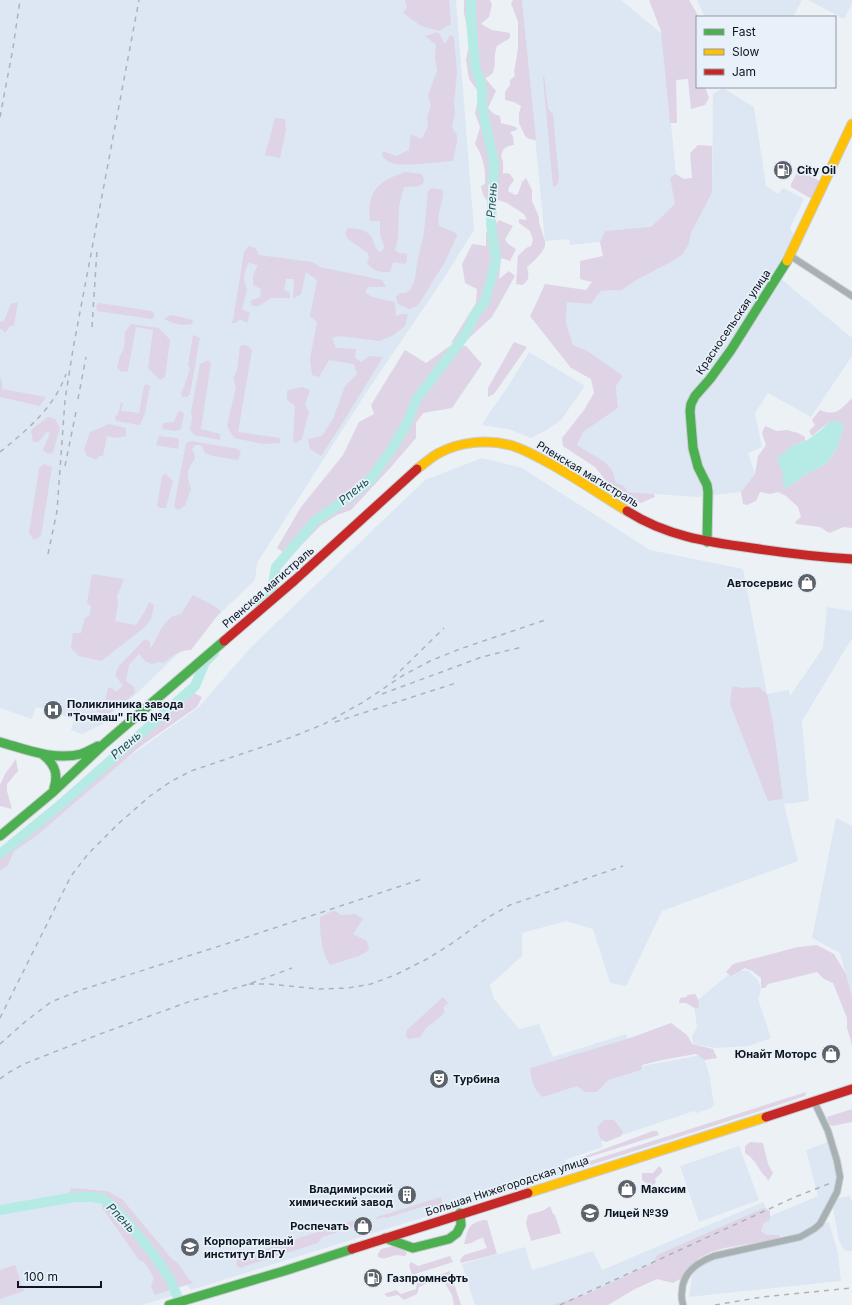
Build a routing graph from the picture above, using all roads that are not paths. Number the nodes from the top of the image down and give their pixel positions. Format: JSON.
{"nodes":[{"id":1,"x":852,"y":124,"type":"edge"},
{"id":2,"x":789,"y":255,"type":"junction"},
{"id":3,"x":852,"y":296,"type":"edge"},
{"id":4,"x":707,"y":542,"type":"junction"},
{"id":5,"x":852,"y":559,"type":"edge"},
{"id":6,"x":0,"y":742,"type":"edge"},
{"id":7,"x":105,"y":743,"type":"junction"},
{"id":8,"x":39,"y":752,"type":"junction"},
{"id":9,"x":52,"y":792,"type":"junction"},
{"id":10,"x":0,"y":836,"type":"edge"},
{"id":11,"x":852,"y":1089,"type":"edge"},
{"id":12,"x":814,"y":1101,"type":"junction"},
{"id":13,"x":460,"y":1213,"type":"junction"},
{"id":14,"x":385,"y":1238,"type":"junction"},
{"id":15,"x":169,"y":1305,"type":"edge"},
{"id":16,"x":683,"y":1305,"type":"edge"}],
"edges":[{"from":1,"to":2,"type":"main road","name":"Красносельская улица"},
{"from":2,"to":3,"type":"street"},
{"from":2,"to":4,"type":"main road","name":"Красносельская улица"},
{"from":4,"to":5,"type":"main road","name":"Рпенская магистраль"},
{"from":4,"to":7,"type":"main road","name":"Рпенская магистраль"},
{"from":6,"to":8,"type":"main road","name":"Рпенская магистраль"},
{"from":7,"to":8,"type":"main road","name":"Рпенская магистраль"},
{"from":7,"to":9,"type":"main road","name":"Рпенская магистраль"},
{"from":8,"to":9,"type":"main road","name":"Рпенская магистраль"},
{"from":9,"to":10,"type":"main road","name":"Рпенская магистраль"},
{"from":11,"to":12,"type":"main road","name":"Большая Нижегородская улица"},
{"from":12,"to":13,"type":"main road","name":"Большая Нижегородская улица"},
{"from":12,"to":16,"type":"street"},
{"from":13,"to":14,"type":"main road","name":"Большая Нижегородская улица"},
{"from":13,"to":14,"type":"main road"},
{"from":14,"to":15,"type":"main road","name":"Большая Нижегородская улица"}]}
